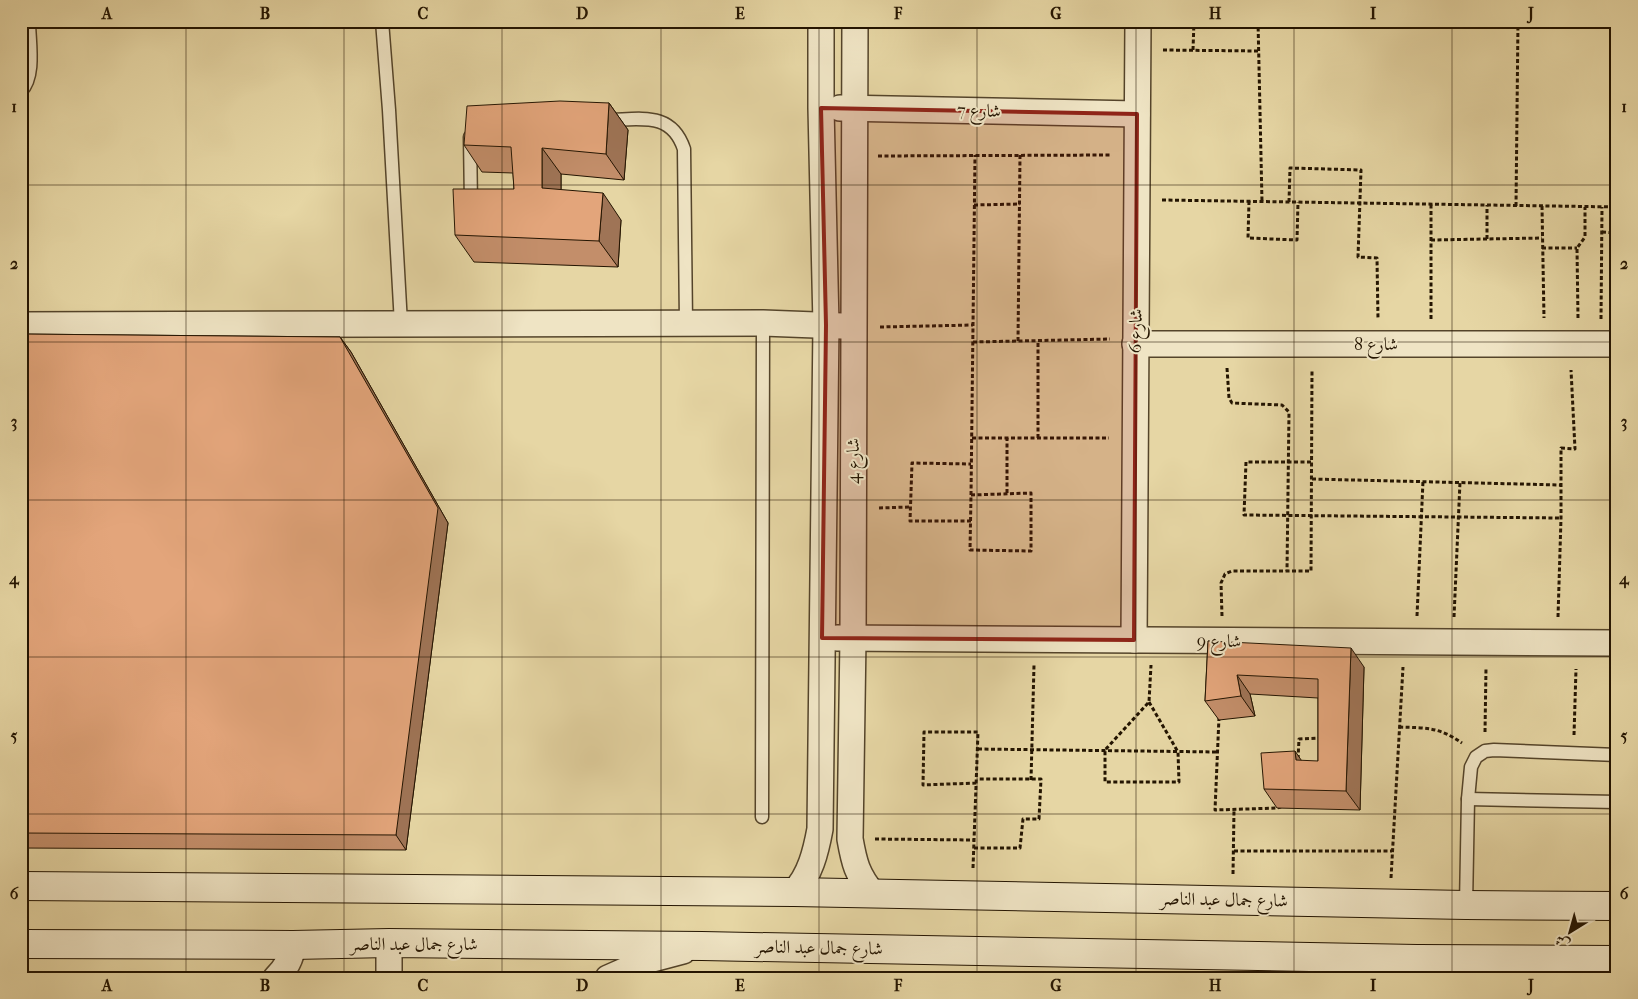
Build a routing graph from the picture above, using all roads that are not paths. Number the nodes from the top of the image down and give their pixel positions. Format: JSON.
{"nodes":[{"id":1,"x":28,"y":21,"type":"edge"},
{"id":2,"x":382,"y":21,"type":"edge"},
{"id":3,"x":821,"y":21,"type":"edge"},
{"id":4,"x":856,"y":21,"type":"edge"},
{"id":5,"x":1138,"y":21,"type":"edge"},
{"id":6,"x":21,"y":91,"type":"edge"},
{"id":7,"x":821,"y":108,"type":"junction"},
{"id":8,"x":856,"y":108,"type":"junction"},
{"id":9,"x":1137,"y":114,"type":"junction"},
{"id":10,"x":592,"y":120,"type":"edge"},
{"id":11,"x":475,"y":126,"type":"edge"},
{"id":12,"x":471,"y":206,"type":"edge"},
{"id":13,"x":686,"y":323,"type":"junction"},
{"id":14,"x":763,"y":323,"type":"junction"},
{"id":15,"x":401,"y":324,"type":"junction"},
{"id":16,"x":21,"y":325,"type":"edge"},
{"id":17,"x":826,"y":325,"type":"junction"},
{"id":18,"x":854,"y":327,"type":"junction"},
{"id":19,"x":1136,"y":341,"type":"junction"},
{"id":20,"x":1592,"y":344,"type":"edge"},
{"id":21,"x":822,"y":638,"type":"junction"},
{"id":22,"x":853,"y":638,"type":"junction"},
{"id":23,"x":1143,"y":640,"type":"junction"},
{"id":24,"x":1617,"y":643,"type":"edge"},
{"id":25,"x":1617,"y":755,"type":"edge"},
{"id":26,"x":1468,"y":799,"type":"junction"},
{"id":27,"x":1617,"y":802,"type":"edge"},
{"id":28,"x":762,"y":817,"type":"dead end"},
{"id":29,"x":21,"y":886,"type":"edge"},
{"id":30,"x":794,"y":892,"type":"junction"},
{"id":31,"x":873,"y":894,"type":"junction"},
{"id":32,"x":1466,"y":905,"type":"junction"},
{"id":33,"x":1617,"y":906,"type":"edge"},
{"id":34,"x":389,"y":943,"type":"junction"},
{"id":35,"x":21,"y":944,"type":"edge"},
{"id":36,"x":292,"y":945,"type":"junction"},
{"id":37,"x":702,"y":946,"type":"junction"},
{"id":38,"x":1617,"y":960,"type":"edge"},
{"id":39,"x":1425,"y":968,"type":"edge"},
{"id":40,"x":276,"y":978,"type":"edge"},
{"id":41,"x":389,"y":978,"type":"edge"},
{"id":42,"x":608,"y":978,"type":"edge"}],
"edges":[{"from":1,"to":6,"type":"lane"},
{"from":2,"to":15,"type":"lane"},
{"from":3,"to":7,"type":"street","name":"شارع 4"},
{"from":4,"to":8,"type":"street","name":"شارع 4"},
{"from":5,"to":9,"type":"street","name":"شارع 6"},
{"from":7,"to":8,"type":"street","name":"شارع 7"},
{"from":7,"to":17,"type":"street","name":"شارع 4"},
{"from":8,"to":9,"type":"street","name":"شارع 7"},
{"from":8,"to":18,"type":"street","name":"شارع 4"},
{"from":9,"to":19,"type":"street","name":"شارع 6"},
{"from":10,"to":13,"type":"lane"},
{"from":11,"to":12,"type":"lane"},
{"from":13,"to":14,"type":"street"},
{"from":13,"to":15,"type":"street"},
{"from":14,"to":17,"type":"street"},
{"from":14,"to":28,"type":"lane"},
{"from":15,"to":16,"type":"street"},
{"from":17,"to":18,"type":"street"},
{"from":17,"to":21,"type":"street","name":"شارع 4"},
{"from":18,"to":22,"type":"street","name":"شارع 4"},
{"from":19,"to":20,"type":"street","name":"شارع 8"},
{"from":19,"to":23,"type":"street","name":"شارع 6"},
{"from":21,"to":22,"type":"street","name":"شارع 9"},
{"from":21,"to":30,"type":"street","name":"شارع 4"},
{"from":22,"to":23,"type":"street","name":"شارع 9"},
{"from":22,"to":31,"type":"street","name":"شارع 4"},
{"from":23,"to":24,"type":"street","name":"شارع 9"},
{"from":25,"to":26,"type":"lane"},
{"from":26,"to":27,"type":"lane"},
{"from":26,"to":32,"type":"lane"},
{"from":29,"to":30,"type":"main road","name":"شارع جمال عبد الناصر"},
{"from":30,"to":31,"type":"main road","name":"شارع جمال عبد الناصر"},
{"from":31,"to":32,"type":"main road","name":"شارع جمال عبد الناصر"},
{"from":32,"to":33,"type":"main road","name":"شارع جمال عبد الناصر"},
{"from":34,"to":36,"type":"main road","name":"شارع جمال عبد الناصر"},
{"from":34,"to":37,"type":"main road","name":"شارع جمال عبد الناصر"},
{"from":34,"to":41,"type":"street"},
{"from":35,"to":36,"type":"main road","name":"شارع جمال عبد الناصر"},
{"from":36,"to":40,"type":"street"},
{"from":37,"to":39,"type":"main road","name":"شارع جمال عبد الناصر"},
{"from":37,"to":42,"type":"street"},
{"from":38,"to":39,"type":"main road","name":"شارع جمال عبد الناصر"}]}
